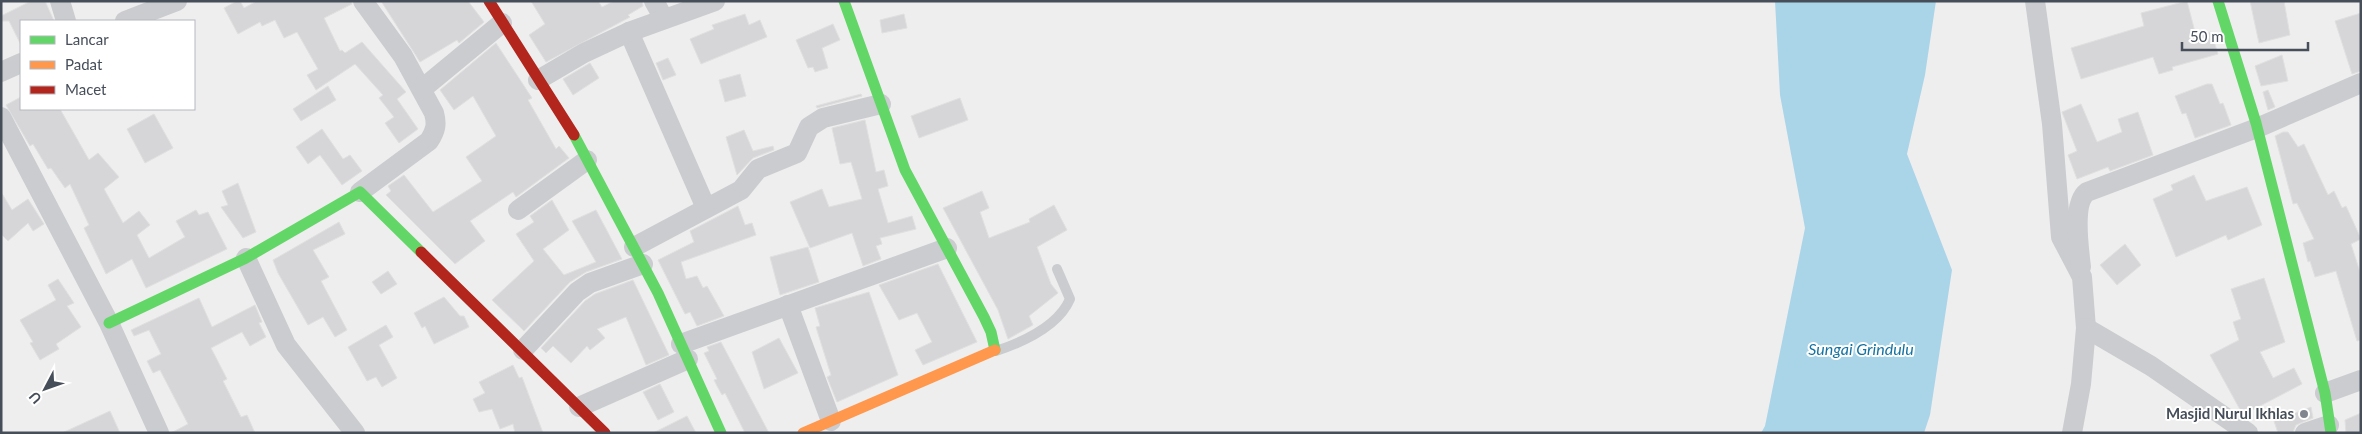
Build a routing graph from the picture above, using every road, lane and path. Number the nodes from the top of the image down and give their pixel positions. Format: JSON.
{"nodes":[{"id":1,"x":60,"y":1,"type":"edge"},
{"id":2,"x":178,"y":1,"type":"edge"},
{"id":3,"x":363,"y":1,"type":"edge"},
{"id":4,"x":489,"y":1,"type":"edge"},
{"id":5,"x":654,"y":1,"type":"edge"},
{"id":6,"x":715,"y":1,"type":"edge"},
{"id":7,"x":844,"y":1,"type":"edge"},
{"id":8,"x":2035,"y":1,"type":"edge"},
{"id":9,"x":2218,"y":1,"type":"edge"},
{"id":10,"x":66,"y":20,"type":"edge"},
{"id":11,"x":128,"y":20,"type":"edge"},
{"id":12,"x":664,"y":20,"type":"junction"},
{"id":13,"x":502,"y":23,"type":"junction"},
{"id":14,"x":629,"y":32,"type":"junction"},
{"id":15,"x":20,"y":63,"type":"edge"},
{"id":16,"x":1,"y":72,"type":"edge"},
{"id":17,"x":538,"y":80,"type":"junction"},
{"id":18,"x":2361,"y":83,"type":"edge"},
{"id":19,"x":422,"y":89,"type":"junction"},
{"id":20,"x":881,"y":104,"type":"junction"},
{"id":21,"x":1,"y":117,"type":"edge"},
{"id":22,"x":2257,"y":128,"type":"junction"},
{"id":23,"x":588,"y":160,"type":"junction"},
{"id":24,"x":360,"y":192,"type":"junction"},
{"id":25,"x":706,"y":208,"type":"junction"},
{"id":26,"x":518,"y":210,"type":"dead end"},
{"id":27,"x":947,"y":248,"type":"junction"},
{"id":28,"x":638,"y":255,"type":"junction"},
{"id":29,"x":246,"y":258,"type":"junction"},
{"id":30,"x":1057,"y":269,"type":"dead end"},
{"id":31,"x":2082,"y":277,"type":"junction"},
{"id":32,"x":788,"y":306,"type":"junction"},
{"id":33,"x":110,"y":323,"type":"junction"},
{"id":34,"x":2086,"y":328,"type":"junction"},
{"id":35,"x":523,"y":350,"type":"junction"},
{"id":36,"x":684,"y":351,"type":"junction"},
{"id":37,"x":995,"y":351,"type":"junction"},
{"id":38,"x":2361,"y":380,"type":"edge"},
{"id":39,"x":2324,"y":393,"type":"junction"},
{"id":40,"x":579,"y":407,"type":"junction"},
{"id":41,"x":831,"y":421,"type":"junction"},
{"id":42,"x":2330,"y":429,"type":"edge"},
{"id":43,"x":159,"y":433,"type":"edge"},
{"id":44,"x":355,"y":433,"type":"edge"},
{"id":45,"x":605,"y":433,"type":"edge"},
{"id":46,"x":721,"y":433,"type":"edge"},
{"id":47,"x":803,"y":433,"type":"edge"},
{"id":48,"x":2072,"y":433,"type":"edge"},
{"id":49,"x":2248,"y":433,"type":"edge"},
{"id":50,"x":2305,"y":433,"type":"edge"}],
"edges":[{"from":1,"to":10,"type":"street"},
{"from":2,"to":11,"type":"street"},
{"from":3,"to":19,"type":"street"},
{"from":4,"to":13,"type":"street"},
{"from":5,"to":12,"type":"street"},
{"from":6,"to":12,"type":"street"},
{"from":7,"to":20,"type":"street"},
{"from":8,"to":31,"type":"street"},
{"from":9,"to":22,"type":"street"},
{"from":12,"to":14,"type":"street"},
{"from":13,"to":17,"type":"street"},
{"from":13,"to":19,"type":"street"},
{"from":14,"to":17,"type":"street"},
{"from":14,"to":25,"type":"street"},
{"from":15,"to":16,"type":"street"},
{"from":17,"to":23,"type":"street"},
{"from":18,"to":22,"type":"street"},
{"from":19,"to":24,"type":"street"},
{"from":20,"to":25,"type":"street"},
{"from":20,"to":27,"type":"street"},
{"from":21,"to":33,"type":"street"},
{"from":22,"to":31,"type":"street"},
{"from":22,"to":39,"type":"street"},
{"from":23,"to":26,"type":"street"},
{"from":23,"to":28,"type":"street"},
{"from":24,"to":29,"type":"street"},
{"from":24,"to":35,"type":"street"},
{"from":25,"to":28,"type":"street"},
{"from":27,"to":32,"type":"street"},
{"from":27,"to":37,"type":"street"},
{"from":28,"to":35,"type":"street"},
{"from":28,"to":36,"type":"street"},
{"from":29,"to":33,"type":"street"},
{"from":29,"to":44,"type":"street"},
{"from":30,"to":37,"type":"lane"},
{"from":31,"to":34,"type":"street"},
{"from":32,"to":36,"type":"street"},
{"from":32,"to":41,"type":"street"},
{"from":33,"to":43,"type":"street"},
{"from":34,"to":48,"type":"street"},
{"from":34,"to":49,"type":"street"},
{"from":35,"to":40,"type":"street"},
{"from":36,"to":40,"type":"street"},
{"from":36,"to":46,"type":"street"},
{"from":37,"to":41,"type":"street"},
{"from":38,"to":39,"type":"street"},
{"from":39,"to":42,"type":"street"},
{"from":40,"to":45,"type":"street"},
{"from":41,"to":47,"type":"street"},
{"from":42,"to":50,"type":"street"}]}
